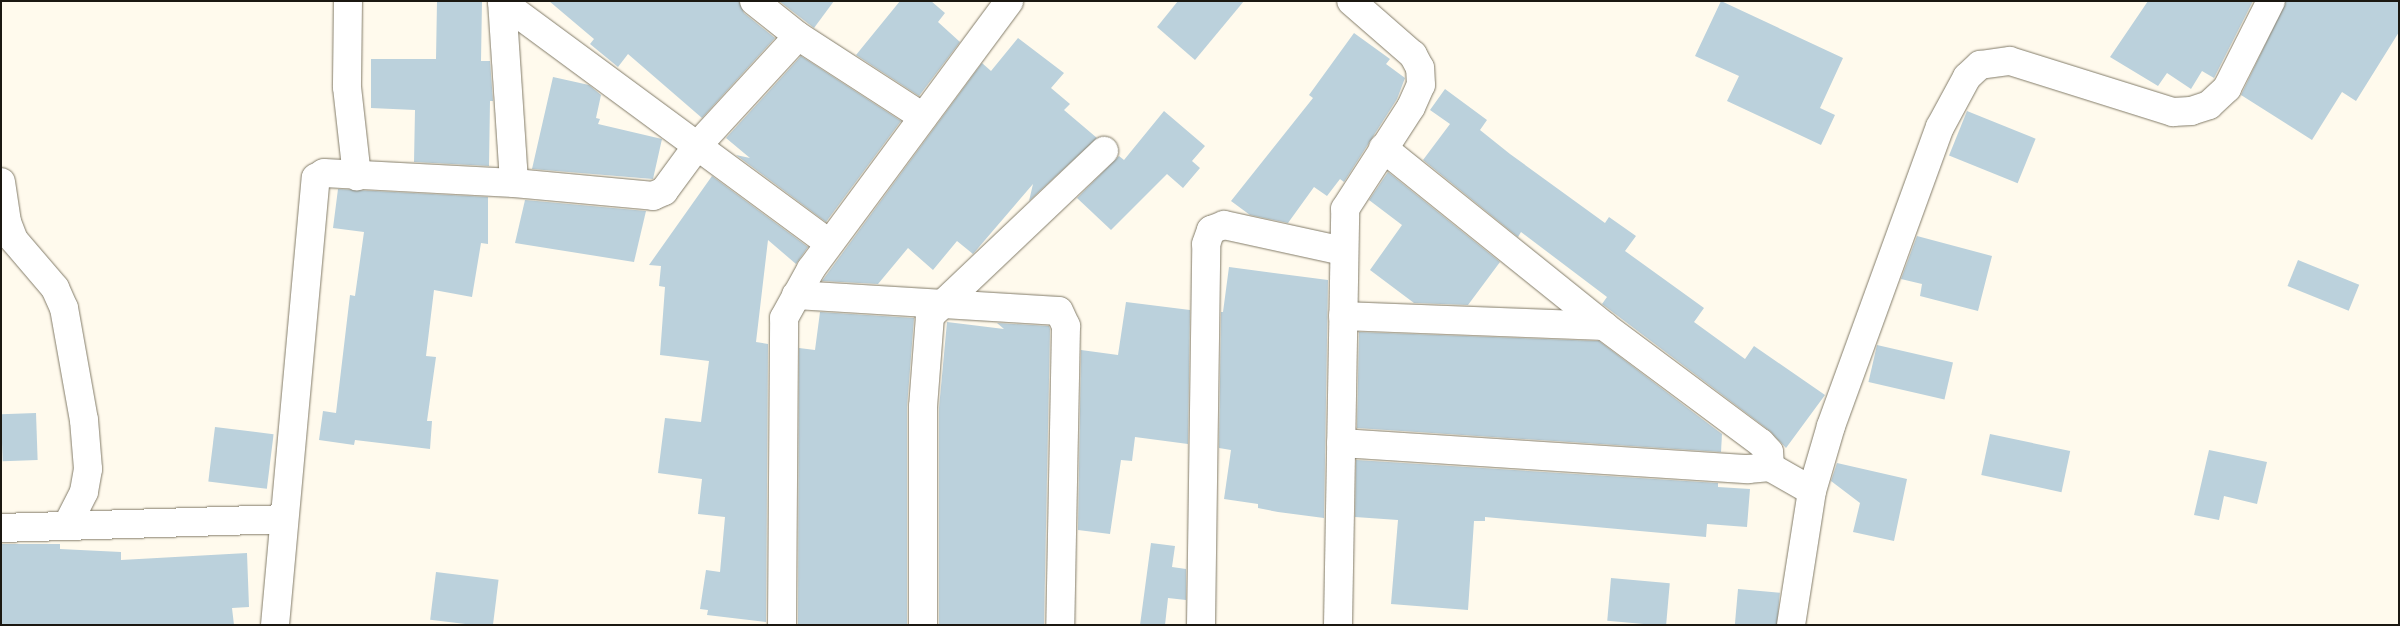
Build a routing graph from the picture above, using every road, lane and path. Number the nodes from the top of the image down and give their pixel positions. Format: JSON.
{"nodes":[{"id":1,"x":348,"y":1,"type":"edge"},
{"id":2,"x":754,"y":1,"type":"edge"},
{"id":3,"x":1009,"y":1,"type":"edge"},
{"id":4,"x":1351,"y":1,"type":"edge"},
{"id":5,"x":2271,"y":1,"type":"edge"},
{"id":6,"x":502,"y":2,"type":"edge"},
{"id":7,"x":798,"y":36,"type":"junction"},
{"id":8,"x":923,"y":117,"type":"junction"},
{"id":9,"x":697,"y":146,"type":"junction"},
{"id":10,"x":1383,"y":148,"type":"junction"},
{"id":11,"x":1104,"y":151,"type":"dead end"},
{"id":12,"x":357,"y":176,"type":"junction"},
{"id":13,"x":1,"y":182,"type":"edge"},
{"id":14,"x":514,"y":183,"type":"junction"},
{"id":15,"x":829,"y":244,"type":"junction"},
{"id":16,"x":1343,"y":251,"type":"junction"},
{"id":17,"x":796,"y":295,"type":"junction"},
{"id":18,"x":941,"y":306,"type":"junction"},
{"id":19,"x":1343,"y":316,"type":"junction"},
{"id":20,"x":1604,"y":326,"type":"junction"},
{"id":21,"x":1341,"y":443,"type":"junction"},
{"id":22,"x":1770,"y":467,"type":"junction"},
{"id":23,"x":1812,"y":491,"type":"junction"},
{"id":24,"x":283,"y":518,"type":"junction"},
{"id":25,"x":67,"y":526,"type":"junction"},
{"id":26,"x":1,"y":528,"type":"edge"},
{"id":27,"x":275,"y":625,"type":"edge"},
{"id":28,"x":782,"y":625,"type":"edge"},
{"id":29,"x":923,"y":625,"type":"edge"},
{"id":30,"x":1060,"y":625,"type":"edge"},
{"id":31,"x":1201,"y":625,"type":"edge"},
{"id":32,"x":1338,"y":625,"type":"edge"},
{"id":33,"x":1791,"y":625,"type":"edge"}],
"edges":[{"from":1,"to":12,"type":"street"},
{"from":2,"to":7,"type":"street"},
{"from":3,"to":8,"type":"street"},
{"from":4,"to":10,"type":"street"},
{"from":5,"to":23,"type":"street"},
{"from":6,"to":9,"type":"street"},
{"from":6,"to":14,"type":"street"},
{"from":7,"to":8,"type":"street"},
{"from":7,"to":9,"type":"street"},
{"from":8,"to":15,"type":"street"},
{"from":9,"to":14,"type":"street"},
{"from":9,"to":15,"type":"street"},
{"from":10,"to":16,"type":"street"},
{"from":10,"to":20,"type":"street"},
{"from":11,"to":18,"type":"street"},
{"from":12,"to":14,"type":"street"},
{"from":12,"to":24,"type":"street"},
{"from":13,"to":25,"type":"street"},
{"from":15,"to":17,"type":"street"},
{"from":16,"to":19,"type":"street"},
{"from":16,"to":31,"type":"street"},
{"from":17,"to":18,"type":"street"},
{"from":17,"to":28,"type":"street"},
{"from":18,"to":29,"type":"street"},
{"from":18,"to":30,"type":"street"},
{"from":19,"to":20,"type":"street"},
{"from":19,"to":21,"type":"street"},
{"from":20,"to":22,"type":"street"},
{"from":21,"to":22,"type":"street"},
{"from":21,"to":32,"type":"street"},
{"from":22,"to":23,"type":"street"},
{"from":23,"to":33,"type":"street"},
{"from":24,"to":25,"type":"street"},
{"from":24,"to":27,"type":"street"},
{"from":25,"to":26,"type":"street"}]}
